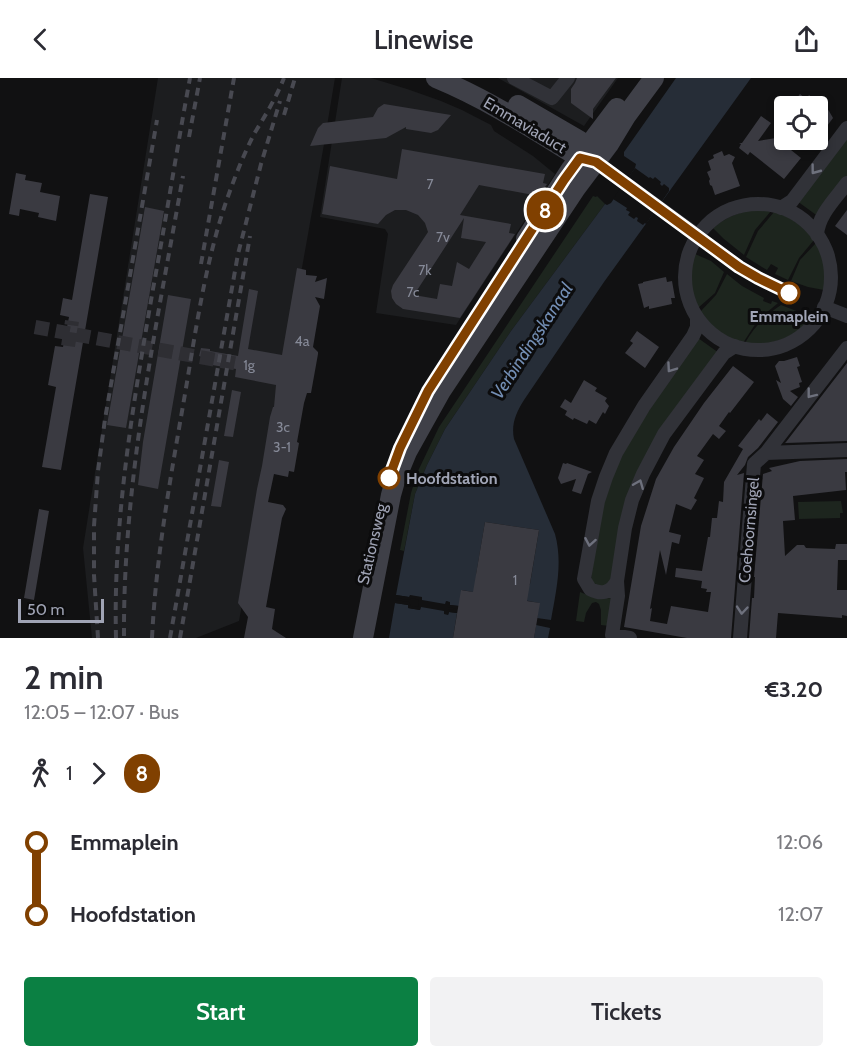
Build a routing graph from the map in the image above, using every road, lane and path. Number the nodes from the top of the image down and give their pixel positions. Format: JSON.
{"nodes":[{"id":1,"x":436,"y":78,"type":"edge"},
{"id":2,"x":465,"y":78,"type":"edge"},
{"id":3,"x":514,"y":78,"type":"edge"},
{"id":4,"x":568,"y":78,"type":"edge"},
{"id":5,"x":641,"y":78,"type":"edge"},
{"id":6,"x":654,"y":78,"type":"edge"},
{"id":7,"x":503,"y":103,"type":"junction"},
{"id":8,"x":847,"y":128,"type":"edge"},
{"id":9,"x":588,"y":156,"type":"junction"},
{"id":10,"x":847,"y":183,"type":"edge"},
{"id":11,"x":780,"y":208,"type":"junction"},
{"id":12,"x":818,"y":235,"type":"junction"},
{"id":13,"x":698,"y":237,"type":"junction"},
{"id":14,"x":824,"y":307,"type":"junction"},
{"id":15,"x":847,"y":316,"type":"edge"},
{"id":16,"x":697,"y":317,"type":"junction"},
{"id":17,"x":735,"y":346,"type":"junction"},
{"id":18,"x":847,"y":348,"type":"edge"},
{"id":19,"x":847,"y":450,"type":"edge"},
{"id":20,"x":766,"y":453,"type":"junction"},
{"id":21,"x":617,"y":581,"type":"junction"},
{"id":22,"x":353,"y":638,"type":"edge"},
{"id":23,"x":363,"y":638,"type":"edge"},
{"id":24,"x":630,"y":638,"type":"edge"},
{"id":25,"x":740,"y":638,"type":"edge"}],
"edges":[{"from":1,"to":7,"type":"main road","name":"Emmaviaduct"},
{"from":2,"to":7,"type":"main road","name":"Emmaviaduct"},
{"from":3,"to":4,"type":"street"},
{"from":5,"to":9,"type":"main road"},
{"from":6,"to":9,"type":"main road"},
{"from":7,"to":9,"type":"main road","name":"Emmaviaduct"},
{"from":8,"to":11,"type":"street","one_way":true},
{"from":9,"to":13,"type":"street"},
{"from":9,"to":22,"type":"main road","name":"Stationsweg"},
{"from":9,"to":23,"type":"main road","name":"Stationsweg"},
{"from":10,"to":12,"type":"street"},
{"from":11,"to":12,"type":"street"},
{"from":11,"to":13,"type":"street"},
{"from":12,"to":14,"type":"street"},
{"from":13,"to":16,"type":"street"},
{"from":14,"to":15,"type":"street"},
{"from":14,"to":17,"type":"street"},
{"from":16,"to":17,"type":"street"},
{"from":16,"to":21,"type":"street","one_way":true},
{"from":21,"to":17,"type":"street","one_way":true},
{"from":18,"to":20,"type":"street","name":"Coehoornsingel","one_way":true},
{"from":19,"to":20,"type":"street"},
{"from":20,"to":25,"type":"street","name":"Coehoornsingel","one_way":true},
{"from":21,"to":24,"type":"street"}]}
